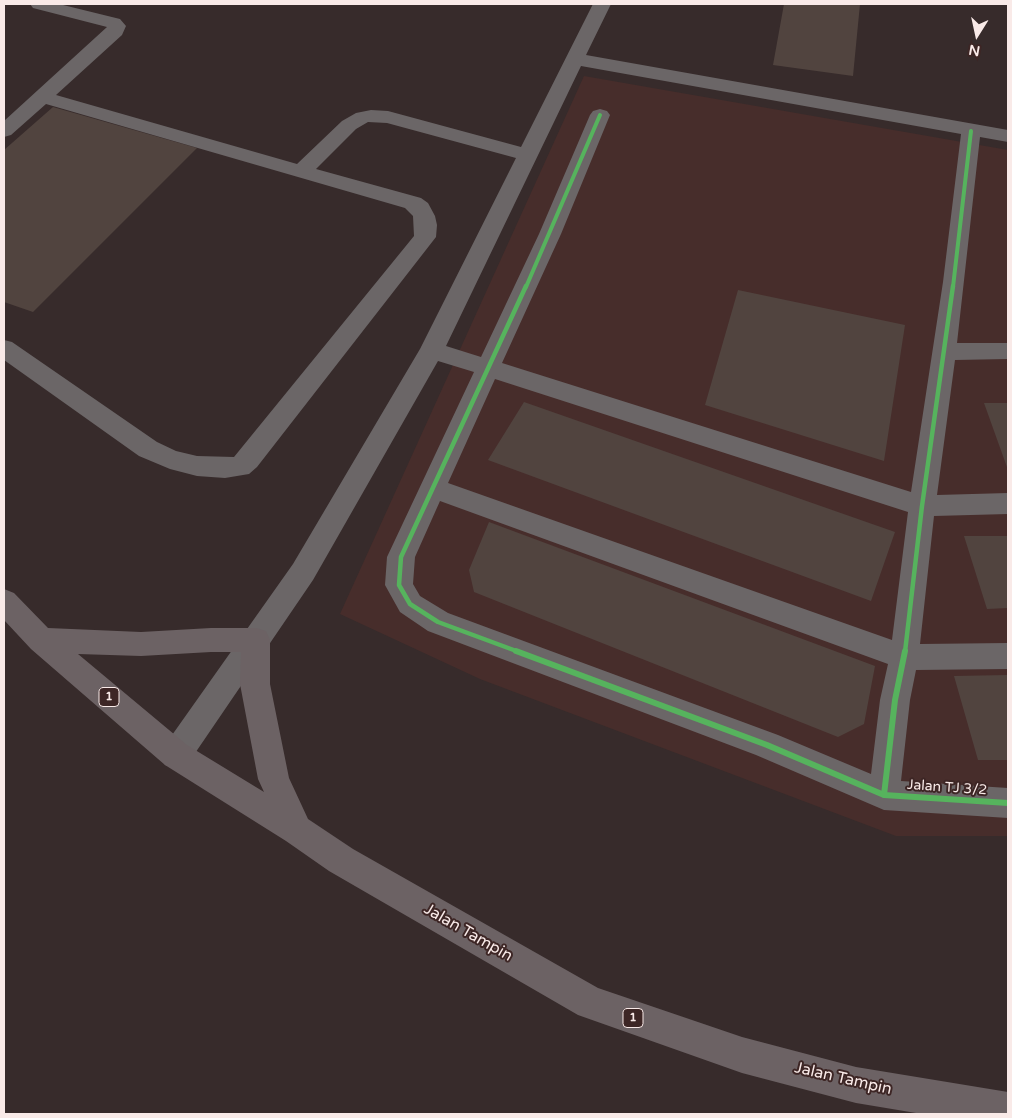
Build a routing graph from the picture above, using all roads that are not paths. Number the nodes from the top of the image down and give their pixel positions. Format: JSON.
{"nodes":[{"id":1,"x":39,"y":4,"type":"edge"},
{"id":2,"x":602,"y":4,"type":"edge"},
{"id":3,"x":574,"y":59,"type":"junction"},
{"id":4,"x":42,"y":96,"type":"junction"},
{"id":5,"x":600,"y":116,"type":"dead end"},
{"id":6,"x":4,"y":131,"type":"edge"},
{"id":7,"x":971,"y":131,"type":"junction"},
{"id":8,"x":1008,"y":136,"type":"edge"},
{"id":9,"x":527,"y":155,"type":"junction"},
{"id":10,"x":300,"y":172,"type":"junction"},
{"id":11,"x":4,"y":348,"type":"edge"},
{"id":12,"x":432,"y":350,"type":"junction"},
{"id":13,"x":1008,"y":351,"type":"edge"},
{"id":14,"x":944,"y":352,"type":"junction"},
{"id":15,"x":488,"y":368,"type":"junction"},
{"id":16,"x":432,"y":488,"type":"junction"},
{"id":17,"x":1008,"y":504,"type":"edge"},
{"id":18,"x":922,"y":506,"type":"junction"},
{"id":19,"x":4,"y":601,"type":"edge"},
{"id":20,"x":41,"y":640,"type":"junction"},
{"id":21,"x":256,"y":640,"type":"junction"},
{"id":22,"x":1008,"y":656,"type":"edge"},
{"id":23,"x":904,"y":657,"type":"junction"},
{"id":24,"x":176,"y":755,"type":"junction"},
{"id":25,"x":884,"y":795,"type":"junction"},
{"id":26,"x":1008,"y":803,"type":"edge"},
{"id":27,"x":297,"y":830,"type":"junction"},
{"id":28,"x":1008,"y":1110,"type":"edge"}],
"edges":[{"from":1,"to":4,"type":"street"},
{"from":2,"to":3,"type":"street"},
{"from":3,"to":7,"type":"street"},
{"from":3,"to":9,"type":"street"},
{"from":4,"to":6,"type":"street"},
{"from":4,"to":10,"type":"street"},
{"from":5,"to":15,"type":"street","name":"Jalan TJ 3/2"},
{"from":7,"to":8,"type":"street"},
{"from":7,"to":14,"type":"street"},
{"from":9,"to":10,"type":"street"},
{"from":9,"to":12,"type":"street"},
{"from":10,"to":11,"type":"street"},
{"from":12,"to":15,"type":"street"},
{"from":12,"to":21,"type":"street"},
{"from":13,"to":14,"type":"street"},
{"from":14,"to":18,"type":"street"},
{"from":15,"to":16,"type":"street","name":"Jalan TJ 3/2"},
{"from":15,"to":18,"type":"street"},
{"from":16,"to":23,"type":"street"},
{"from":16,"to":25,"type":"street","name":"Jalan TJ 3/2"},
{"from":17,"to":18,"type":"street"},
{"from":18,"to":23,"type":"street"},
{"from":19,"to":20,"type":"highway","name":"Jalan Tampin","number":"1"},
{"from":20,"to":21,"type":"highway"},
{"from":20,"to":24,"type":"highway","name":"Jalan Tampin","number":"1"},
{"from":21,"to":24,"type":"street"},
{"from":21,"to":27,"type":"highway"},
{"from":22,"to":23,"type":"street"},
{"from":23,"to":25,"type":"street"},
{"from":24,"to":27,"type":"highway","name":"Jalan Tampin","number":"1"},
{"from":25,"to":26,"type":"street","name":"Jalan TJ 3/2"},
{"from":27,"to":28,"type":"highway","name":"Jalan Tampin","number":"1"}]}
